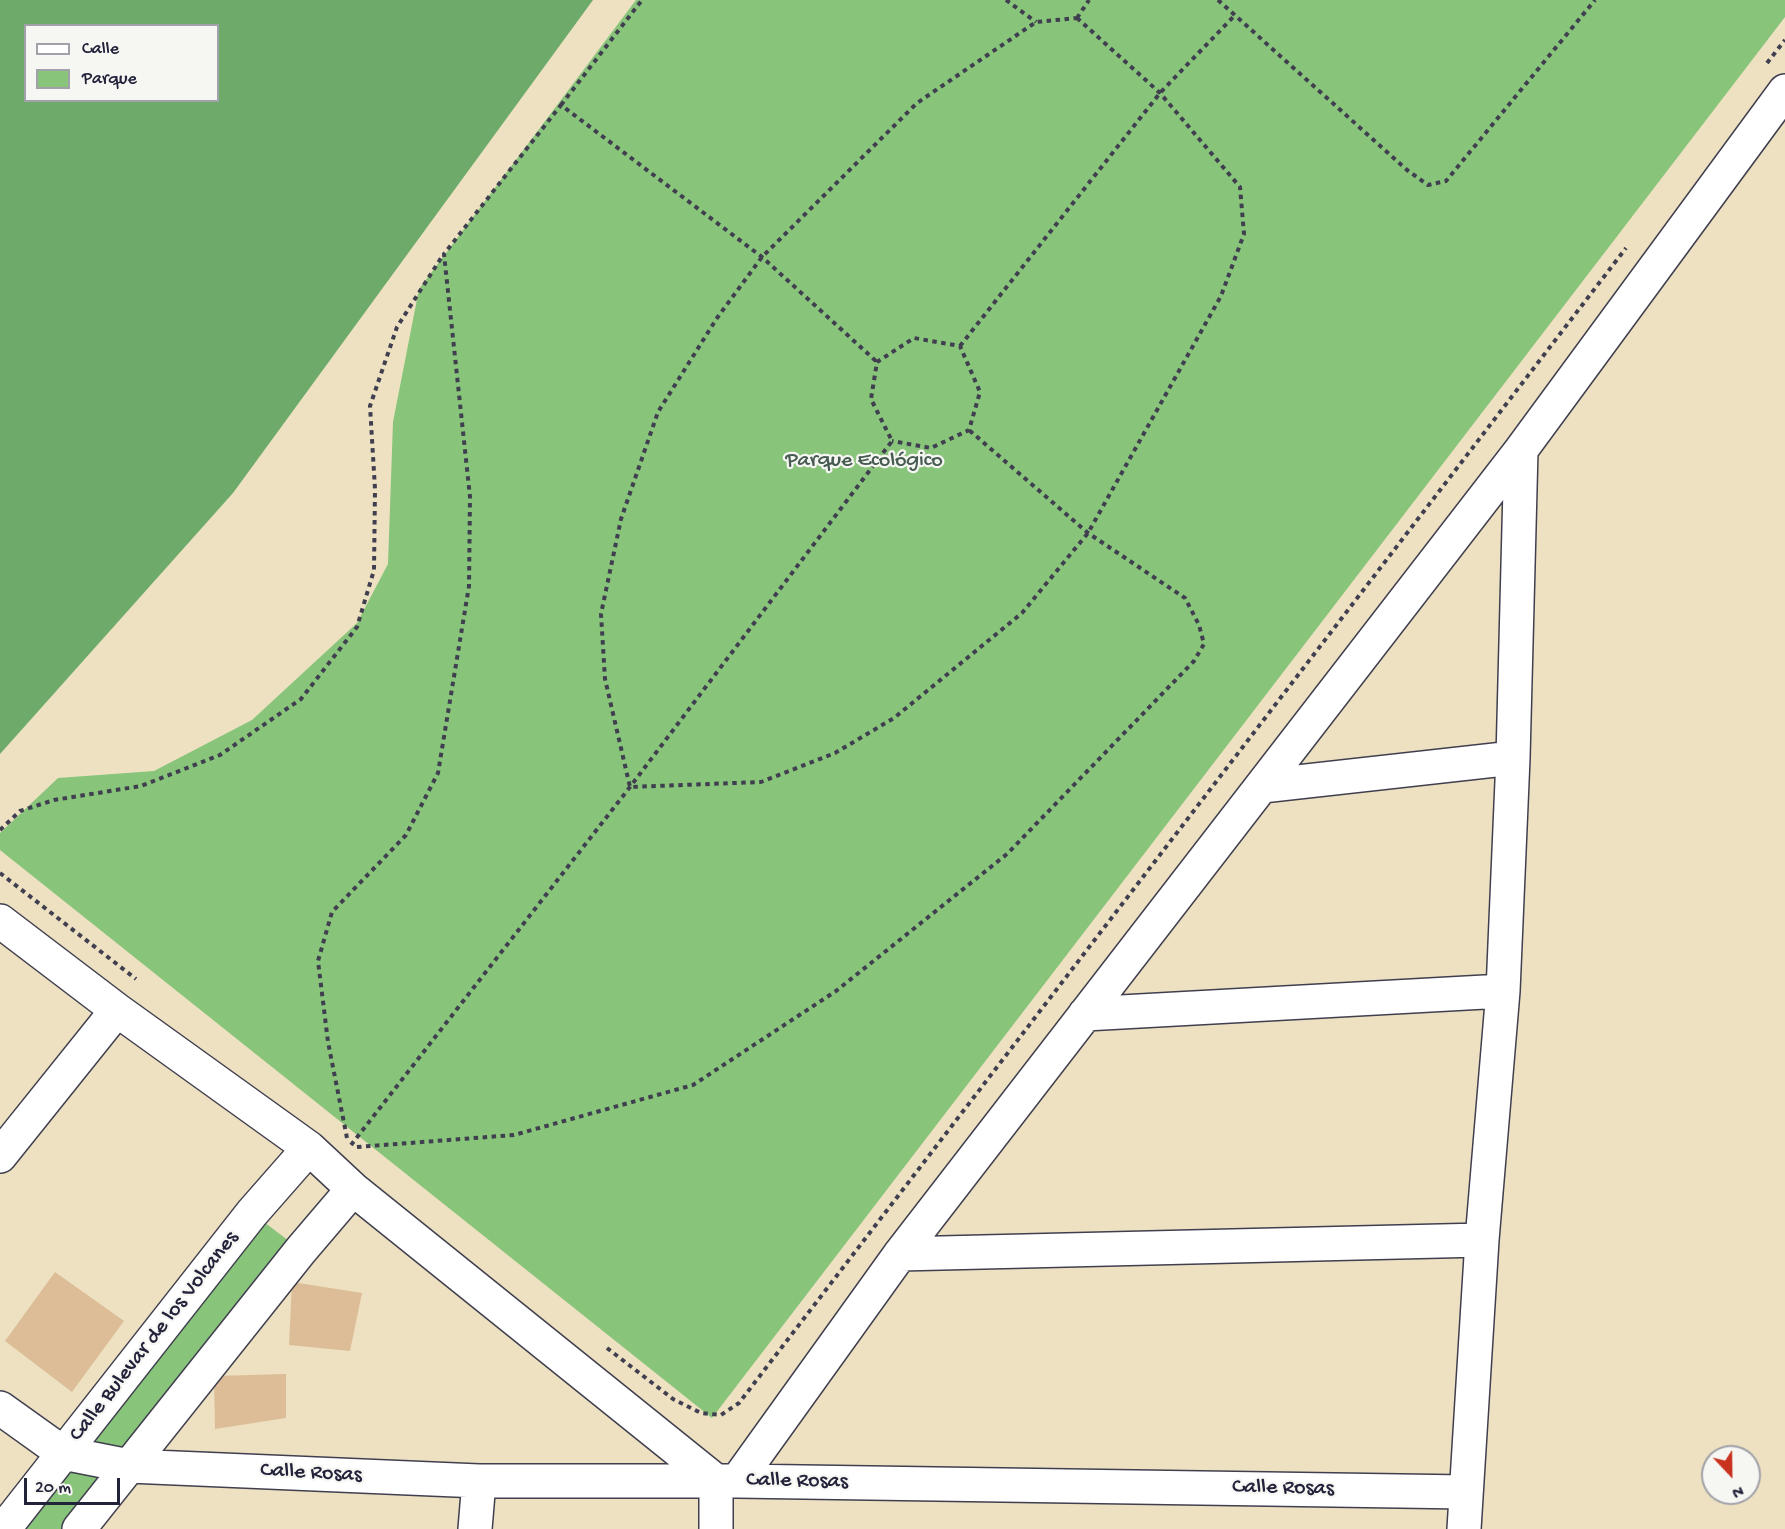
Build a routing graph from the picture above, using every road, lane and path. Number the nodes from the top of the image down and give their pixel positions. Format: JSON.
{"nodes":[{"id":1,"x":642,"y":0,"type":"edge"},
{"id":2,"x":1006,"y":0,"type":"edge"},
{"id":3,"x":1089,"y":0,"type":"edge"},
{"id":4,"x":1218,"y":0,"type":"edge"},
{"id":5,"x":1594,"y":0,"type":"edge"},
{"id":6,"x":1235,"y":15,"type":"junction"},
{"id":7,"x":1077,"y":18,"type":"junction"},
{"id":8,"x":1036,"y":22,"type":"junction"},
{"id":9,"x":1785,"y":40,"type":"edge"},
{"id":10,"x":1774,"y":80,"type":"edge"},
{"id":11,"x":1160,"y":93,"type":"junction"},
{"id":12,"x":561,"y":105,"type":"junction"},
{"id":13,"x":1632,"y":239,"type":"dead end"},
{"id":14,"x":444,"y":254,"type":"junction"},
{"id":15,"x":762,"y":257,"type":"junction"},
{"id":16,"x":960,"y":346,"type":"junction"},
{"id":17,"x":877,"y":362,"type":"junction"},
{"id":18,"x":969,"y":430,"type":"junction"},
{"id":19,"x":892,"y":441,"type":"junction"},
{"id":20,"x":1521,"y":450,"type":"junction"},
{"id":21,"x":1088,"y":533,"type":"junction"},
{"id":22,"x":1513,"y":758,"type":"junction"},
{"id":23,"x":1262,"y":786,"type":"junction"},
{"id":24,"x":630,"y":787,"type":"junction"},
{"id":25,"x":0,"y":830,"type":"edge"},
{"id":26,"x":0,"y":921,"type":"edge"},
{"id":27,"x":1503,"y":991,"type":"junction"},
{"id":28,"x":117,"y":1010,"type":"junction"},
{"id":29,"x":1085,"y":1014,"type":"junction"},
{"id":30,"x":309,"y":1148,"type":"junction"},
{"id":31,"x":349,"y":1148,"type":"junction"},
{"id":32,"x":358,"y":1155,"type":"dead end"},
{"id":33,"x":0,"y":1156,"type":"edge"},
{"id":34,"x":353,"y":1189,"type":"junction"},
{"id":35,"x":1482,"y":1240,"type":"junction"},
{"id":36,"x":900,"y":1254,"type":"junction"},
{"id":37,"x":599,"y":1341,"type":"dead end"},
{"id":38,"x":0,"y":1408,"type":"edge"},
{"id":39,"x":63,"y":1453,"type":"junction"},
{"id":40,"x":129,"y":1466,"type":"junction"},
{"id":41,"x":479,"y":1481,"type":"junction"},
{"id":42,"x":727,"y":1481,"type":"junction"},
{"id":43,"x":1466,"y":1492,"type":"junction"},
{"id":44,"x":4,"y":1529,"type":"edge"},
{"id":45,"x":79,"y":1529,"type":"edge"},
{"id":46,"x":475,"y":1529,"type":"edge"},
{"id":47,"x":716,"y":1529,"type":"edge"},
{"id":48,"x":1464,"y":1529,"type":"edge"}],
"edges":[{"from":1,"to":12,"type":"path"},
{"from":2,"to":8,"type":"path"},
{"from":3,"to":7,"type":"path"},
{"from":4,"to":6,"type":"path"},
{"from":5,"to":6,"type":"path"},
{"from":6,"to":11,"type":"path"},
{"from":7,"to":8,"type":"path"},
{"from":7,"to":11,"type":"path"},
{"from":8,"to":15,"type":"path"},
{"from":9,"to":10,"type":"path"},
{"from":10,"to":20,"type":"street"},
{"from":11,"to":16,"type":"path"},
{"from":11,"to":21,"type":"path"},
{"from":12,"to":14,"type":"path"},
{"from":12,"to":15,"type":"path"},
{"from":13,"to":37,"type":"path"},
{"from":14,"to":25,"type":"path"},
{"from":14,"to":31,"type":"path"},
{"from":15,"to":17,"type":"path"},
{"from":15,"to":24,"type":"path"},
{"from":16,"to":17,"type":"path"},
{"from":16,"to":18,"type":"path"},
{"from":17,"to":19,"type":"path"},
{"from":18,"to":19,"type":"path"},
{"from":18,"to":21,"type":"path"},
{"from":19,"to":24,"type":"path"},
{"from":20,"to":22,"type":"street"},
{"from":20,"to":23,"type":"street"},
{"from":21,"to":24,"type":"path"},
{"from":21,"to":31,"type":"path"},
{"from":22,"to":23,"type":"street"},
{"from":22,"to":27,"type":"street"},
{"from":23,"to":29,"type":"street"},
{"from":24,"to":31,"type":"path"},
{"from":26,"to":28,"type":"street"},
{"from":27,"to":29,"type":"street"},
{"from":27,"to":35,"type":"street"},
{"from":28,"to":30,"type":"street"},
{"from":28,"to":33,"type":"street"},
{"from":29,"to":36,"type":"street"},
{"from":30,"to":34,"type":"street"},
{"from":30,"to":39,"type":"street","name":"Calle Bulevar de los Volcanes"},
{"from":31,"to":32,"type":"path"},
{"from":34,"to":40,"type":"street"},
{"from":34,"to":42,"type":"street"},
{"from":35,"to":36,"type":"street"},
{"from":35,"to":43,"type":"street"},
{"from":36,"to":42,"type":"street"},
{"from":38,"to":39,"type":"street"},
{"from":39,"to":40,"type":"street","name":"Calle Rosas"},
{"from":39,"to":44,"type":"street","name":"Calle Bulevar de los Volcanes"},
{"from":40,"to":41,"type":"street","name":"Calle Rosas"},
{"from":40,"to":45,"type":"street"},
{"from":41,"to":42,"type":"street","name":"Calle Rosas"},
{"from":41,"to":46,"type":"street"},
{"from":42,"to":43,"type":"street","name":"Calle Rosas"},
{"from":42,"to":47,"type":"street"},
{"from":43,"to":48,"type":"street"}]}
